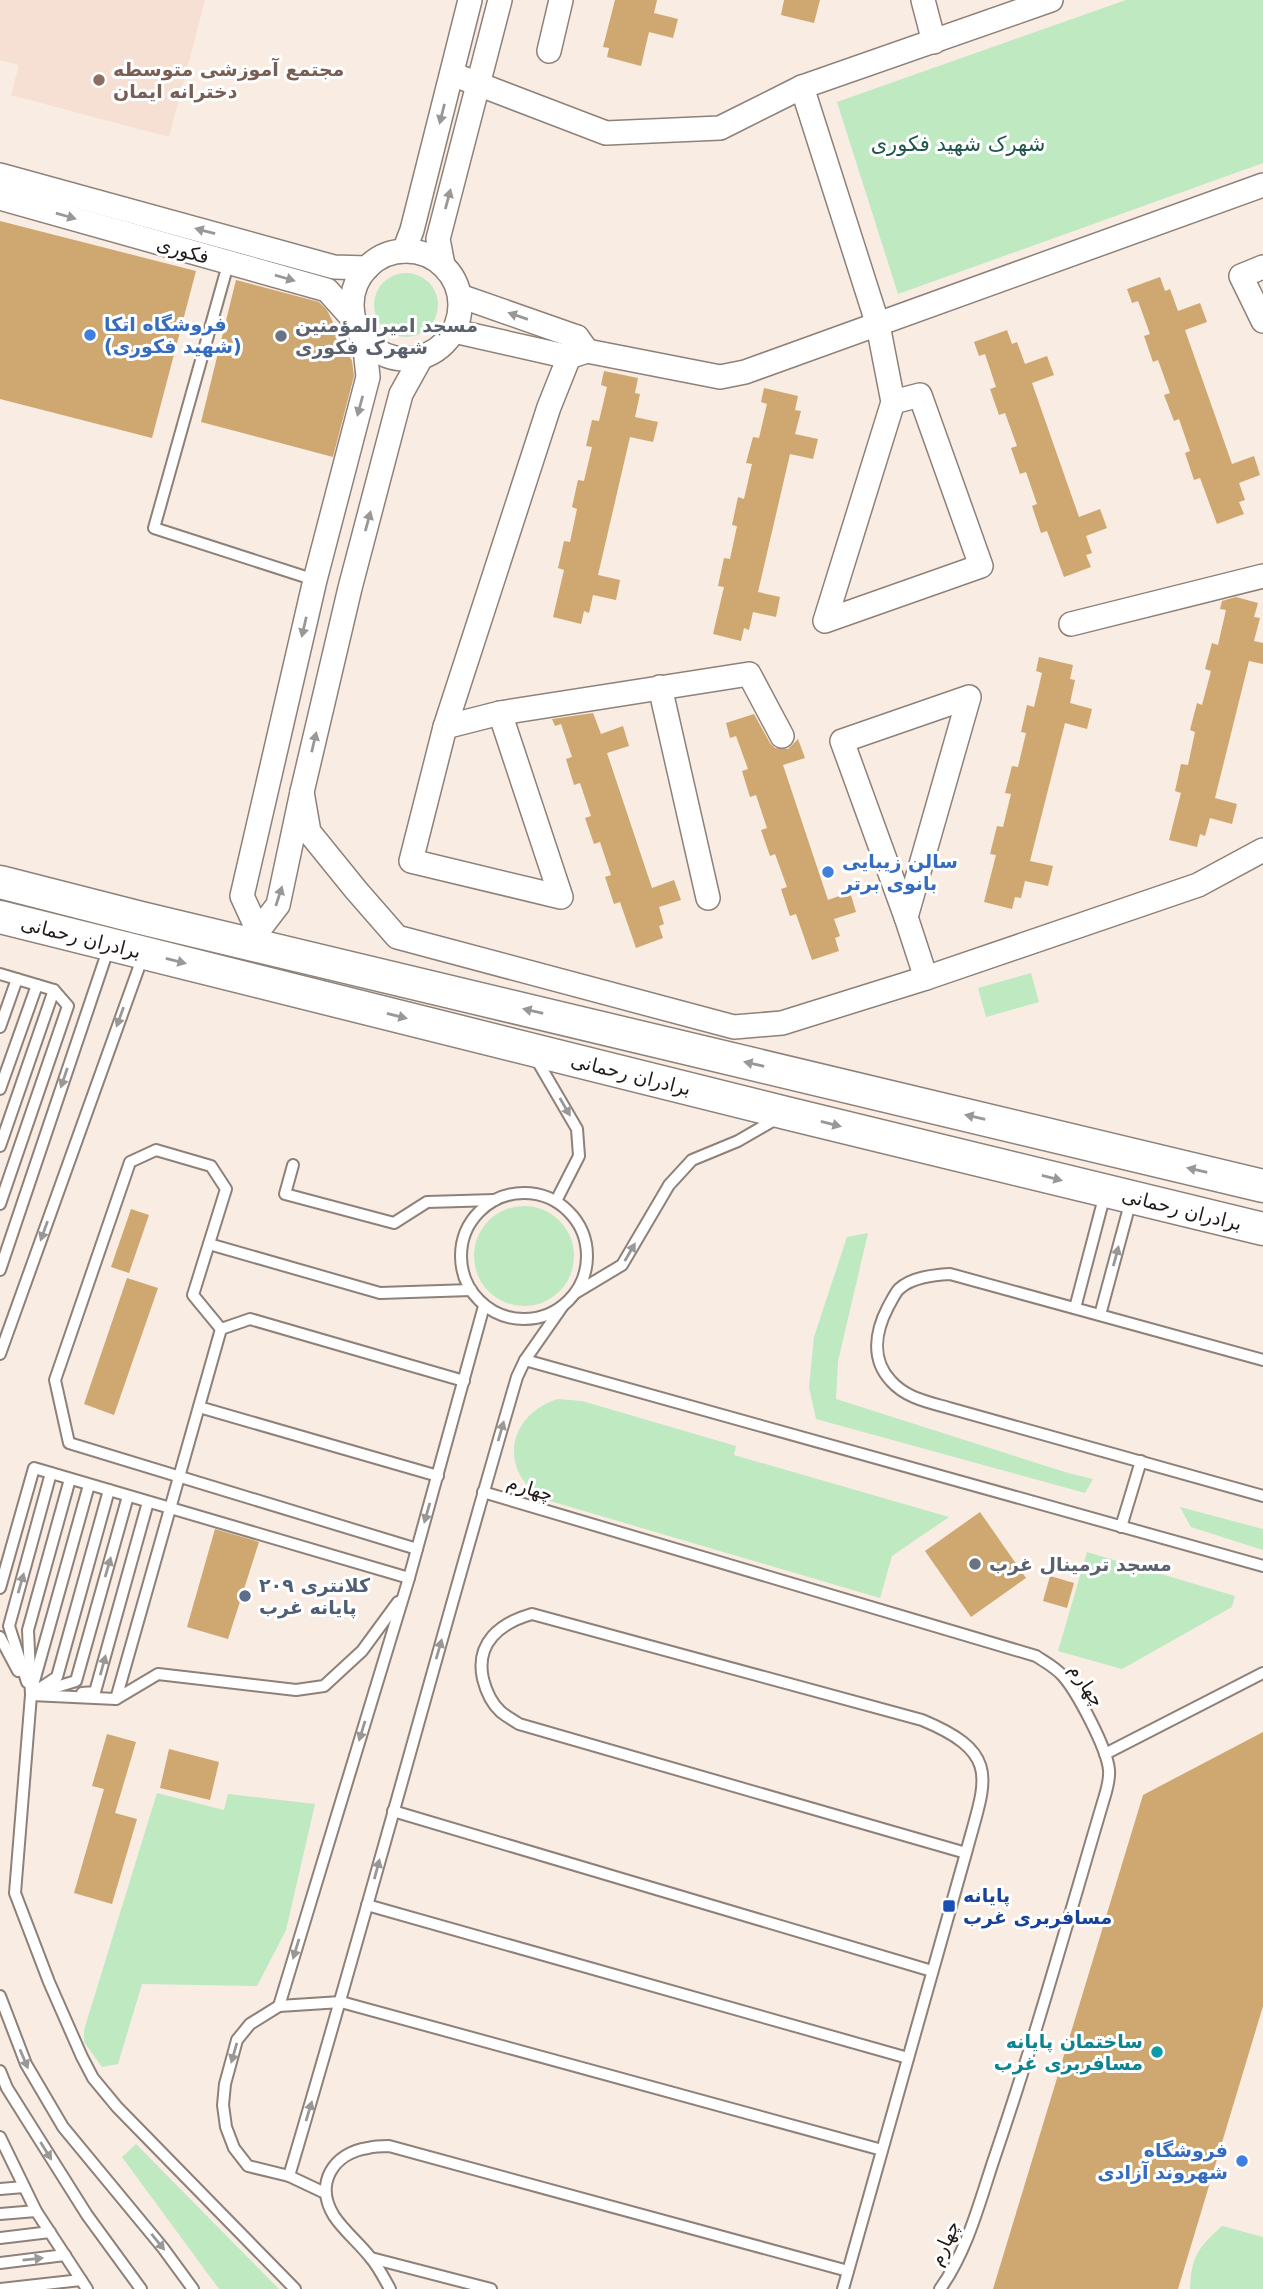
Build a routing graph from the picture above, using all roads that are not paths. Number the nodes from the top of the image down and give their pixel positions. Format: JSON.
{"nodes":[{"id":1,"x":470,"y":0,"type":"edge"},
{"id":2,"x":500,"y":0,"type":"edge"},
{"id":3,"x":561,"y":0,"type":"edge"},
{"id":4,"x":923,"y":0,"type":"edge"},
{"id":5,"x":1051,"y":0,"type":"edge"},
{"id":6,"x":934,"y":42,"type":"junction"},
{"id":7,"x":549,"y":51,"type":"dead end"},
{"id":8,"x":452,"y":74,"type":"junction"},
{"id":9,"x":479,"y":84,"type":"junction"},
{"id":10,"x":802,"y":87,"type":"junction"},
{"id":11,"x":0,"y":175,"type":"edge"},
{"id":12,"x":1263,"y":185,"type":"edge"},
{"id":13,"x":0,"y":198,"type":"edge"},
{"id":14,"x":404,"y":251,"type":"junction"},
{"id":15,"x":443,"y":265,"type":"junction"},
{"id":16,"x":1263,"y":267,"type":"edge"},
{"id":17,"x":367,"y":268,"type":"junction"},
{"id":18,"x":225,"y":275,"type":"dead end"},
{"id":19,"x":460,"y":296,"type":"junction"},
{"id":20,"x":1263,"y":321,"type":"edge"},
{"id":21,"x":878,"y":325,"type":"junction"},
{"id":22,"x":359,"y":330,"type":"junction"},
{"id":23,"x":454,"y":331,"type":"junction"},
{"id":24,"x":577,"y":348,"type":"junction"},
{"id":25,"x":421,"y":358,"type":"junction"},
{"id":26,"x":893,"y":402,"type":"junction"},
{"id":27,"x":1263,"y":576,"type":"edge"},
{"id":28,"x":315,"y":580,"type":"junction"},
{"id":29,"x":350,"y":588,"type":"junction"},
{"id":30,"x":1071,"y":624,"type":"dead end"},
{"id":31,"x":660,"y":687,"type":"junction"},
{"id":32,"x":500,"y":713,"type":"junction"},
{"id":33,"x":445,"y":727,"type":"junction"},
{"id":34,"x":782,"y":736,"type":"dead end"},
{"id":35,"x":302,"y":792,"type":"junction"},
{"id":36,"x":254,"y":847,"type":"junction"},
{"id":37,"x":1263,"y":850,"type":"edge"},
{"id":38,"x":290,"y":857,"type":"junction"},
{"id":39,"x":0,"y":882,"type":"edge"},
{"id":40,"x":708,"y":898,"type":"dead end"},
{"id":41,"x":0,"y":917,"type":"edge"},
{"id":42,"x":906,"y":917,"type":"junction"},
{"id":43,"x":256,"y":938,"type":"junction"},
{"id":44,"x":110,"y":944,"type":"junction"},
{"id":45,"x":144,"y":953,"type":"junction"},
{"id":46,"x":0,"y":974,"type":"edge"},
{"id":47,"x":926,"y":978,"type":"junction"},
{"id":48,"x":17,"y":979,"type":"junction"},
{"id":49,"x":37,"y":985,"type":"junction"},
{"id":50,"x":54,"y":990,"type":"junction"},
{"id":51,"x":0,"y":1027,"type":"edge"},
{"id":52,"x":530,"y":1048,"type":"junction"},
{"id":53,"x":0,"y":1089,"type":"edge"},
{"id":54,"x":786,"y":1113,"type":"junction"},
{"id":55,"x":0,"y":1146,"type":"edge"},
{"id":56,"x":292,"y":1165,"type":"dead end"},
{"id":57,"x":1263,"y":1186,"type":"edge"},
{"id":58,"x":1119,"y":1194,"type":"junction"},
{"id":59,"x":495,"y":1200,"type":"junction"},
{"id":60,"x":556,"y":1201,"type":"junction"},
{"id":61,"x":0,"y":1204,"type":"edge"},
{"id":62,"x":1263,"y":1229,"type":"edge"},
{"id":63,"x":209,"y":1244,"type":"junction"},
{"id":64,"x":0,"y":1269,"type":"edge"},
{"id":65,"x":471,"y":1290,"type":"junction"},
{"id":66,"x":577,"y":1292,"type":"junction"},
{"id":67,"x":484,"y":1306,"type":"junction"},
{"id":68,"x":562,"y":1307,"type":"junction"},
{"id":69,"x":1075,"y":1308,"type":"junction"},
{"id":70,"x":1100,"y":1315,"type":"junction"},
{"id":71,"x":221,"y":1329,"type":"junction"},
{"id":72,"x":0,"y":1354,"type":"edge"},
{"id":73,"x":525,"y":1360,"type":"junction"},
{"id":74,"x":1263,"y":1360,"type":"edge"},
{"id":75,"x":464,"y":1381,"type":"junction"},
{"id":76,"x":199,"y":1407,"type":"junction"},
{"id":77,"x":1141,"y":1461,"type":"junction"},
{"id":78,"x":51,"y":1474,"type":"junction"},
{"id":79,"x":438,"y":1476,"type":"junction"},
{"id":80,"x":179,"y":1477,"type":"junction"},
{"id":81,"x":70,"y":1479,"type":"junction"},
{"id":82,"x":89,"y":1485,"type":"junction"},
{"id":83,"x":109,"y":1490,"type":"junction"},
{"id":84,"x":483,"y":1492,"type":"junction"},
{"id":85,"x":128,"y":1496,"type":"junction"},
{"id":86,"x":1263,"y":1496,"type":"edge"},
{"id":87,"x":148,"y":1502,"type":"junction"},
{"id":88,"x":170,"y":1508,"type":"junction"},
{"id":89,"x":1121,"y":1527,"type":"junction"},
{"id":90,"x":417,"y":1549,"type":"junction"},
{"id":91,"x":1263,"y":1566,"type":"edge"},
{"id":92,"x":409,"y":1577,"type":"junction"},
{"id":93,"x":0,"y":1588,"type":"edge"},
{"id":94,"x":404,"y":1595,"type":"junction"},
{"id":95,"x":0,"y":1637,"type":"edge"},
{"id":96,"x":1263,"y":1673,"type":"edge"},
{"id":97,"x":31,"y":1695,"type":"junction"},
{"id":98,"x":116,"y":1699,"type":"junction"},
{"id":99,"x":1105,"y":1754,"type":"junction"},
{"id":100,"x":393,"y":1811,"type":"junction"},
{"id":101,"x":966,"y":1853,"type":"junction"},
{"id":102,"x":367,"y":1905,"type":"junction"},
{"id":103,"x":932,"y":1971,"type":"junction"},
{"id":104,"x":0,"y":1996,"type":"edge"},
{"id":105,"x":341,"y":2002,"type":"junction"},
{"id":106,"x":279,"y":2006,"type":"junction"},
{"id":107,"x":908,"y":2058,"type":"junction"},
{"id":108,"x":0,"y":2071,"type":"edge"},
{"id":109,"x":0,"y":2137,"type":"edge"},
{"id":110,"x":883,"y":2150,"type":"junction"},
{"id":111,"x":6,"y":2162,"type":"edge"},
{"id":112,"x":289,"y":2176,"type":"junction"},
{"id":113,"x":24,"y":2187,"type":"junction"},
{"id":114,"x":0,"y":2189,"type":"edge"},
{"id":115,"x":325,"y":2193,"type":"junction"},
{"id":116,"x":36,"y":2211,"type":"junction"},
{"id":117,"x":0,"y":2214,"type":"edge"},
{"id":118,"x":50,"y":2232,"type":"junction"},
{"id":119,"x":0,"y":2238,"type":"edge"},
{"id":120,"x":65,"y":2255,"type":"junction"},
{"id":121,"x":371,"y":2258,"type":"junction"},
{"id":122,"x":0,"y":2263,"type":"edge"},
{"id":123,"x":848,"y":2271,"type":"junction"},
{"id":124,"x":84,"y":2285,"type":"edge"},
{"id":125,"x":0,"y":2289,"type":"edge"},
{"id":126,"x":141,"y":2289,"type":"edge"},
{"id":127,"x":193,"y":2289,"type":"edge"},
{"id":128,"x":295,"y":2289,"type":"edge"},
{"id":129,"x":390,"y":2289,"type":"edge"},
{"id":130,"x":492,"y":2289,"type":"edge"},
{"id":131,"x":843,"y":2289,"type":"edge"},
{"id":132,"x":940,"y":2289,"type":"edge"}],
"edges":[{"from":1,"to":8,"type":"street"},
{"from":2,"to":9,"type":"street"},
{"from":3,"to":7,"type":"street"},
{"from":4,"to":6,"type":"street"},
{"from":5,"to":6,"type":"street"},
{"from":6,"to":10,"type":"street"},
{"from":8,"to":9,"type":"street"},
{"from":8,"to":14,"type":"street","one_way":true},
{"from":9,"to":10,"type":"street"},
{"from":15,"to":9,"type":"street","one_way":true},
{"from":10,"to":21,"type":"street"},
{"from":17,"to":11,"type":"street","name":"فکوری","one_way":true},
{"from":12,"to":21,"type":"street"},
{"from":13,"to":22,"type":"street","name":"فکوری","one_way":true},
{"from":14,"to":15,"type":"street"},
{"from":14,"to":17,"type":"street"},
{"from":15,"to":19,"type":"street"},
{"from":16,"to":20,"type":"street"},
{"from":17,"to":22,"type":"street"},
{"from":18,"to":28,"type":"lane"},
{"from":19,"to":23,"type":"street"},
{"from":24,"to":19,"type":"street","one_way":true},
{"from":21,"to":24,"type":"street"},
{"from":21,"to":26,"type":"street"},
{"from":22,"to":25,"type":"street"},
{"from":22,"to":28,"type":"street","one_way":true},
{"from":23,"to":24,"type":"street"},
{"from":23,"to":25,"type":"street"},
{"from":24,"to":33,"type":"street"},
{"from":29,"to":25,"type":"street","one_way":true},
{"from":26,"to":26,"type":"street"},
{"from":27,"to":30,"type":"street"},
{"from":28,"to":29,"type":"street"},
{"from":28,"to":36,"type":"street","one_way":true},
{"from":35,"to":29,"type":"street","one_way":true},
{"from":31,"to":32,"type":"street"},
{"from":31,"to":34,"type":"street"},
{"from":31,"to":40,"type":"street"},
{"from":32,"to":33,"type":"street"},
{"from":32,"to":33,"type":"street"},
{"from":35,"to":38,"type":"street"},
{"from":35,"to":47,"type":"street"},
{"from":36,"to":38,"type":"street"},
{"from":36,"to":43,"type":"street"},
{"from":37,"to":47,"type":"street"},
{"from":43,"to":38,"type":"street","one_way":true},
{"from":39,"to":43,"type":"main road","name":"برادران رحمانی"},
{"from":41,"to":44,"type":"main road","name":"برادران رحمانی"},
{"from":42,"to":42,"type":"street"},
{"from":42,"to":47,"type":"street"},
{"from":57,"to":43,"type":"main road","name":"برادران رحمانی","one_way":true},
{"from":44,"to":45,"type":"main road","name":"برادران رحمانی"},
{"from":44,"to":64,"type":"lane","one_way":true},
{"from":45,"to":52,"type":"main road","name":"برادران رحمانی","one_way":true},
{"from":45,"to":72,"type":"lane","one_way":true},
{"from":46,"to":48,"type":"lane"},
{"from":48,"to":49,"type":"lane"},
{"from":48,"to":51,"type":"lane"},
{"from":49,"to":50,"type":"lane"},
{"from":49,"to":53,"type":"lane"},
{"from":50,"to":55,"type":"lane"},
{"from":50,"to":61,"type":"lane"},
{"from":52,"to":54,"type":"main road","name":"برادران رحمانی"},
{"from":52,"to":60,"type":"lane","one_way":true},
{"from":54,"to":58,"type":"main road","name":"برادران رحمانی","one_way":true},
{"from":66,"to":54,"type":"lane","one_way":true},
{"from":56,"to":59,"type":"lane"},
{"from":58,"to":62,"type":"main road","name":"برادران رحمانی"},
{"from":58,"to":69,"type":"lane"},
{"from":70,"to":58,"type":"lane","one_way":true},
{"from":59,"to":60,"type":"lane"},
{"from":59,"to":65,"type":"lane"},
{"from":60,"to":66,"type":"lane"},
{"from":63,"to":65,"type":"lane"},
{"from":63,"to":71,"type":"lane"},
{"from":63,"to":80,"type":"lane"},
{"from":65,"to":67,"type":"lane"},
{"from":66,"to":68,"type":"lane"},
{"from":67,"to":68,"type":"lane"},
{"from":67,"to":75,"type":"lane"},
{"from":68,"to":73,"type":"lane"},
{"from":69,"to":70,"type":"lane"},
{"from":69,"to":77,"type":"lane"},
{"from":70,"to":74,"type":"lane"},
{"from":71,"to":75,"type":"lane"},
{"from":71,"to":76,"type":"lane"},
{"from":84,"to":73,"type":"lane","one_way":true},
{"from":73,"to":89,"type":"lane"},
{"from":75,"to":79,"type":"lane"},
{"from":76,"to":79,"type":"lane"},
{"from":76,"to":80,"type":"lane"},
{"from":77,"to":86,"type":"lane"},
{"from":77,"to":89,"type":"lane"},
{"from":78,"to":81,"type":"lane"},
{"from":78,"to":93,"type":"lane"},
{"from":97,"to":78,"type":"lane","one_way":true},
{"from":79,"to":90,"type":"lane","one_way":true},
{"from":80,"to":88,"type":"lane"},
{"from":80,"to":90,"type":"lane"},
{"from":81,"to":82,"type":"lane"},
{"from":81,"to":97,"type":"lane"},
{"from":82,"to":83,"type":"lane"},
{"from":82,"to":97,"type":"lane"},
{"from":83,"to":85,"type":"lane"},
{"from":83,"to":97,"type":"lane"},
{"from":84,"to":99,"type":"lane","name":"چهارم"},
{"from":100,"to":84,"type":"lane","one_way":true},
{"from":85,"to":87,"type":"lane"},
{"from":97,"to":85,"type":"lane","one_way":true},
{"from":87,"to":88,"type":"lane"},
{"from":97,"to":87,"type":"lane","one_way":true},
{"from":88,"to":92,"type":"lane"},
{"from":88,"to":98,"type":"lane"},
{"from":89,"to":91,"type":"lane"},
{"from":90,"to":92,"type":"lane"},
{"from":92,"to":94,"type":"lane"},
{"from":94,"to":98,"type":"lane"},
{"from":94,"to":106,"type":"lane","one_way":true},
{"from":95,"to":97,"type":"lane"},
{"from":96,"to":99,"type":"lane"},
{"from":97,"to":98,"type":"lane"},
{"from":97,"to":128,"type":"lane"},
{"from":99,"to":132,"type":"lane","name":"چهارم"},
{"from":102,"to":100,"type":"lane","one_way":true},
{"from":100,"to":103,"type":"lane"},
{"from":101,"to":101,"type":"lane"},
{"from":101,"to":103,"type":"lane"},
{"from":102,"to":105,"type":"lane"},
{"from":102,"to":107,"type":"lane"},
{"from":103,"to":107,"type":"lane"},
{"from":104,"to":127,"type":"lane","one_way":true},
{"from":105,"to":106,"type":"lane"},
{"from":105,"to":110,"type":"lane"},
{"from":112,"to":105,"type":"lane","one_way":true},
{"from":106,"to":112,"type":"lane","one_way":true},
{"from":107,"to":110,"type":"lane"},
{"from":108,"to":126,"type":"lane","one_way":true},
{"from":109,"to":111,"type":"lane"},
{"from":110,"to":123,"type":"lane"},
{"from":111,"to":113,"type":"lane"},
{"from":112,"to":115,"type":"lane"},
{"from":113,"to":114,"type":"lane"},
{"from":113,"to":116,"type":"lane"},
{"from":115,"to":121,"type":"lane"},
{"from":115,"to":123,"type":"lane"},
{"from":116,"to":117,"type":"lane"},
{"from":116,"to":118,"type":"lane"},
{"from":118,"to":119,"type":"lane"},
{"from":118,"to":120,"type":"lane"},
{"from":122,"to":120,"type":"lane","one_way":true},
{"from":120,"to":124,"type":"lane"},
{"from":121,"to":129,"type":"lane"},
{"from":121,"to":130,"type":"lane"},
{"from":123,"to":131,"type":"lane"},
{"from":124,"to":125,"type":"lane"}]}
